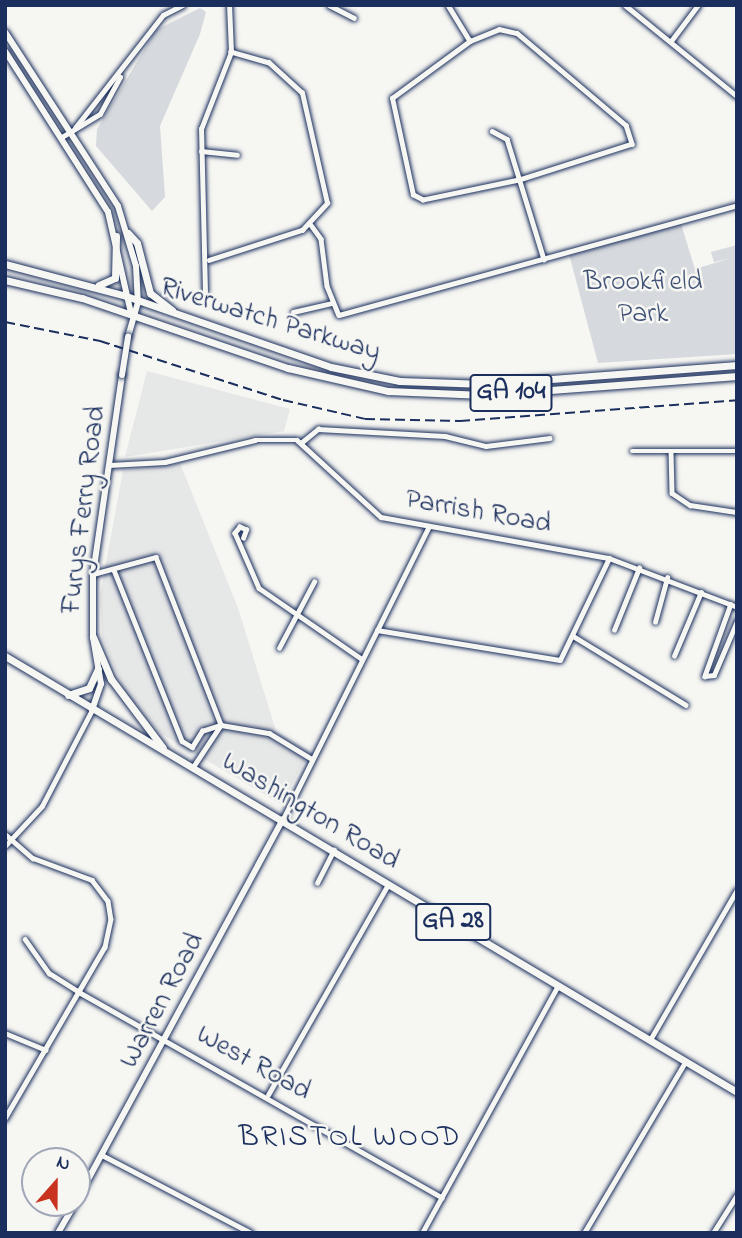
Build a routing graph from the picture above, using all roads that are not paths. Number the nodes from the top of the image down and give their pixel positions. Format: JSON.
{"nodes":[{"id":1,"x":183,"y":5,"type":"edge"},
{"id":2,"x":229,"y":5,"type":"edge"},
{"id":3,"x":329,"y":5,"type":"edge"},
{"id":4,"x":449,"y":5,"type":"edge"},
{"id":5,"x":625,"y":5,"type":"edge"},
{"id":6,"x":698,"y":5,"type":"edge"},
{"id":7,"x":354,"y":18,"type":"dead end"},
{"id":8,"x":5,"y":32,"type":"edge"},
{"id":9,"x":470,"y":41,"type":"junction"},
{"id":10,"x":671,"y":41,"type":"junction"},
{"id":11,"x":5,"y":51,"type":"edge"},
{"id":12,"x":231,"y":52,"type":"junction"},
{"id":13,"x":122,"y":73,"type":"junction"},
{"id":14,"x":737,"y":96,"type":"edge"},
{"id":15,"x":73,"y":129,"type":"junction"},
{"id":16,"x":492,"y":131,"type":"dead end"},
{"id":17,"x":62,"y":137,"type":"junction"},
{"id":18,"x":201,"y":151,"type":"junction"},
{"id":19,"x":237,"y":155,"type":"dead end"},
{"id":20,"x":519,"y":180,"type":"junction"},
{"id":21,"x":737,"y":205,"type":"edge"},
{"id":22,"x":311,"y":225,"type":"junction"},
{"id":23,"x":128,"y":233,"type":"junction"},
{"id":24,"x":116,"y":236,"type":"junction"},
{"id":25,"x":544,"y":259,"type":"junction"},
{"id":26,"x":209,"y":260,"type":"junction"},
{"id":27,"x":5,"y":264,"type":"edge"},
{"id":28,"x":5,"y":281,"type":"edge"},
{"id":29,"x":88,"y":284,"type":"junction"},
{"id":30,"x":205,"y":292,"type":"dead end"},
{"id":31,"x":126,"y":296,"type":"junction"},
{"id":32,"x":138,"y":302,"type":"junction"},
{"id":33,"x":331,"y":303,"type":"junction"},
{"id":34,"x":293,"y":313,"type":"dead end"},
{"id":35,"x":132,"y":314,"type":"junction"},
{"id":36,"x":182,"y":316,"type":"junction"},
{"id":37,"x":737,"y":365,"type":"edge"},
{"id":38,"x":737,"y":376,"type":"edge"},
{"id":39,"x":550,"y":438,"type":"dead end"},
{"id":40,"x":302,"y":442,"type":"junction"},
{"id":41,"x":632,"y":451,"type":"dead end"},
{"id":42,"x":671,"y":451,"type":"junction"},
{"id":43,"x":737,"y":451,"type":"edge"},
{"id":44,"x":109,"y":466,"type":"junction"},
{"id":45,"x":737,"y":512,"type":"edge"},
{"id":46,"x":428,"y":528,"type":"junction"},
{"id":47,"x":243,"y":538,"type":"dead end"},
{"id":48,"x":609,"y":558,"type":"junction"},
{"id":49,"x":639,"y":568,"type":"junction"},
{"id":50,"x":114,"y":570,"type":"junction"},
{"id":51,"x":93,"y":573,"type":"junction"},
{"id":52,"x":667,"y":578,"type":"junction"},
{"id":53,"x":314,"y":582,"type":"dead end"},
{"id":54,"x":701,"y":592,"type":"junction"},
{"id":55,"x":731,"y":604,"type":"junction"},
{"id":56,"x":737,"y":607,"type":"edge"},
{"id":57,"x":295,"y":611,"type":"junction"},
{"id":58,"x":737,"y":621,"type":"edge"},
{"id":59,"x":655,"y":622,"type":"dead end"},
{"id":60,"x":377,"y":630,"type":"junction"},
{"id":61,"x":614,"y":630,"type":"dead end"},
{"id":62,"x":573,"y":636,"type":"junction"},
{"id":63,"x":93,"y":637,"type":"junction"},
{"id":64,"x":279,"y":648,"type":"dead end"},
{"id":65,"x":5,"y":656,"type":"edge"},
{"id":66,"x":674,"y":656,"type":"dead end"},
{"id":67,"x":362,"y":660,"type":"junction"},
{"id":68,"x":98,"y":669,"type":"junction"},
{"id":69,"x":68,"y":695,"type":"junction"},
{"id":70,"x":686,"y":705,"type":"dead end"},
{"id":71,"x":92,"y":710,"type":"junction"},
{"id":72,"x":221,"y":725,"type":"junction"},
{"id":73,"x":168,"y":754,"type":"junction"},
{"id":74,"x":312,"y":759,"type":"junction"},
{"id":75,"x":193,"y":767,"type":"junction"},
{"id":76,"x":283,"y":819,"type":"junction"},
{"id":77,"x":5,"y":834,"type":"edge"},
{"id":78,"x":11,"y":840,"type":"junction"},
{"id":79,"x":5,"y":846,"type":"edge"},
{"id":80,"x":334,"y":850,"type":"junction"},
{"id":81,"x":317,"y":883,"type":"dead end"},
{"id":82,"x":389,"y":884,"type":"junction"},
{"id":83,"x":737,"y":890,"type":"edge"},
{"id":84,"x":25,"y":939,"type":"dead end"},
{"id":85,"x":559,"y":985,"type":"junction"},
{"id":86,"x":79,"y":992,"type":"junction"},
{"id":87,"x":5,"y":1033,"type":"edge"},
{"id":88,"x":167,"y":1040,"type":"junction"},
{"id":89,"x":649,"y":1041,"type":"junction"},
{"id":90,"x":46,"y":1049,"type":"junction"},
{"id":91,"x":685,"y":1061,"type":"junction"},
{"id":92,"x":737,"y":1092,"type":"edge"},
{"id":93,"x":268,"y":1095,"type":"junction"},
{"id":94,"x":5,"y":1119,"type":"edge"},
{"id":95,"x":102,"y":1155,"type":"junction"},
{"id":96,"x":91,"y":1174,"type":"edge"},
{"id":97,"x":737,"y":1195,"type":"edge"},
{"id":98,"x":442,"y":1196,"type":"junction"},
{"id":99,"x":67,"y":1217,"type":"edge"},
{"id":100,"x":58,"y":1233,"type":"edge"},
{"id":101,"x":251,"y":1233,"type":"edge"},
{"id":102,"x":422,"y":1233,"type":"edge"},
{"id":103,"x":584,"y":1233,"type":"edge"},
{"id":104,"x":713,"y":1233,"type":"edge"}],
"edges":[{"from":1,"to":13,"type":"street"},
{"from":2,"to":12,"type":"street"},
{"from":3,"to":7,"type":"street"},
{"from":4,"to":9,"type":"street"},
{"from":5,"to":10,"type":"street"},
{"from":6,"to":10,"type":"street"},
{"from":8,"to":15,"type":"main road"},
{"from":9,"to":20,"type":"street"},
{"from":9,"to":20,"type":"street"},
{"from":10,"to":14,"type":"street"},
{"from":11,"to":17,"type":"main road","name":"Furys Ferry Road","number":"GA 28"},
{"from":12,"to":18,"type":"street"},
{"from":12,"to":22,"type":"street"},
{"from":13,"to":15,"type":"street"},
{"from":13,"to":15,"type":"street"},
{"from":15,"to":17,"type":"street"},
{"from":15,"to":23,"type":"main road"},
{"from":16,"to":20,"type":"street"},
{"from":17,"to":24,"type":"main road","name":"Furys Ferry Road","number":"GA 28"},
{"from":18,"to":19,"type":"street"},
{"from":18,"to":26,"type":"street"},
{"from":20,"to":25,"type":"street"},
{"from":21,"to":25,"type":"street"},
{"from":22,"to":26,"type":"street"},
{"from":22,"to":33,"type":"street"},
{"from":23,"to":32,"type":"main road"},
{"from":23,"to":36,"type":"main road"},
{"from":24,"to":29,"type":"main road"},
{"from":24,"to":31,"type":"main road","name":"Furys Ferry Road","number":"GA 28"},
{"from":25,"to":33,"type":"street"},
{"from":26,"to":30,"type":"street"},
{"from":27,"to":29,"type":"main road","name":"Riverwatch Parkway","number":"GA 104"},
{"from":28,"to":35,"type":"main road","name":"Riverwatch Parkway","number":"GA 104"},
{"from":29,"to":31,"type":"main road","name":"Riverwatch Parkway","number":"GA 104"},
{"from":31,"to":32,"type":"main road","name":"Riverwatch Parkway","number":"GA 104"},
{"from":31,"to":35,"type":"main road","name":"Furys Ferry Road","number":"GA 28"},
{"from":32,"to":35,"type":"main road","name":"Furys Ferry Road","number":"GA 28"},
{"from":32,"to":36,"type":"main road","name":"Riverwatch Parkway","number":"GA 104"},
{"from":33,"to":34,"type":"street"},
{"from":35,"to":38,"type":"main road","name":"Riverwatch Parkway","number":"GA 104"},
{"from":35,"to":44,"type":"main road","name":"Furys Ferry Road","number":"GA 28","bridge":true},
{"from":36,"to":37,"type":"main road","name":"Riverwatch Parkway","number":"GA 104"},
{"from":39,"to":40,"type":"street"},
{"from":40,"to":44,"type":"street"},
{"from":40,"to":46,"type":"street","name":"Parrish Road"},
{"from":41,"to":42,"type":"street"},
{"from":42,"to":43,"type":"street"},
{"from":42,"to":45,"type":"street"},
{"from":44,"to":51,"type":"main road","name":"Furys Ferry Road","number":"GA 28"},
{"from":46,"to":48,"type":"street","name":"Parrish Road"},
{"from":46,"to":60,"type":"street"},
{"from":47,"to":57,"type":"street"},
{"from":48,"to":49,"type":"street","name":"Parrish Road"},
{"from":48,"to":62,"type":"street"},
{"from":49,"to":52,"type":"street","name":"Parrish Road"},
{"from":49,"to":61,"type":"street"},
{"from":50,"to":51,"type":"street"},
{"from":50,"to":72,"type":"street"},
{"from":50,"to":72,"type":"street"},
{"from":51,"to":63,"type":"main road","name":"Furys Ferry Road","number":"GA 28"},
{"from":52,"to":54,"type":"street","name":"Parrish Road"},
{"from":52,"to":59,"type":"street"},
{"from":53,"to":57,"type":"street"},
{"from":54,"to":55,"type":"street","name":"Parrish Road"},
{"from":54,"to":66,"type":"street"},
{"from":55,"to":56,"type":"street","name":"Parrish Road"},
{"from":55,"to":58,"type":"street"},
{"from":57,"to":64,"type":"street"},
{"from":57,"to":67,"type":"street"},
{"from":60,"to":62,"type":"street"},
{"from":60,"to":67,"type":"street"},
{"from":62,"to":70,"type":"street"},
{"from":63,"to":68,"type":"main road","name":"Furys Ferry Road","number":"GA 28"},
{"from":63,"to":73,"type":"main road","number":"GA 28"},
{"from":65,"to":69,"type":"main road","name":"Washington Road"},
{"from":67,"to":74,"type":"street"},
{"from":68,"to":69,"type":"main road"},
{"from":68,"to":71,"type":"main road","name":"Furys Ferry Road","number":"GA 28"},
{"from":69,"to":71,"type":"main road","name":"Washington Road"},
{"from":71,"to":73,"type":"main road","name":"Washington Road","number":"GA 28"},
{"from":71,"to":78,"type":"street"},
{"from":72,"to":74,"type":"street"},
{"from":72,"to":75,"type":"street"},
{"from":73,"to":75,"type":"main road","name":"Washington Road","number":"GA 28"},
{"from":74,"to":76,"type":"street"},
{"from":75,"to":76,"type":"main road","name":"Washington Road","number":"GA 28"},
{"from":76,"to":80,"type":"main road","name":"Washington Road","number":"GA 28"},
{"from":76,"to":88,"type":"main road","name":"Warren Road"},
{"from":77,"to":78,"type":"street"},
{"from":78,"to":79,"type":"street"},
{"from":78,"to":86,"type":"street"},
{"from":80,"to":81,"type":"street"},
{"from":80,"to":82,"type":"main road","name":"Washington Road","number":"GA 28"},
{"from":82,"to":85,"type":"main road","name":"Washington Road","number":"GA 28"},
{"from":82,"to":93,"type":"street"},
{"from":83,"to":89,"type":"street"},
{"from":84,"to":86,"type":"street","name":"West Road"},
{"from":85,"to":89,"type":"main road","name":"Washington Road","number":"GA 28"},
{"from":85,"to":98,"type":"street"},
{"from":86,"to":88,"type":"street","name":"West Road"},
{"from":86,"to":90,"type":"street"},
{"from":87,"to":90,"type":"street"},
{"from":88,"to":93,"type":"street","name":"West Road"},
{"from":88,"to":95,"type":"main road","name":"Warren Road"},
{"from":89,"to":91,"type":"main road","name":"Washington Road","number":"GA 28"},
{"from":90,"to":94,"type":"street"},
{"from":91,"to":92,"type":"main road","name":"Washington Road","number":"GA 28"},
{"from":91,"to":103,"type":"street"},
{"from":93,"to":98,"type":"street","name":"West Road"},
{"from":95,"to":96,"type":"main road","name":"Warren Road"},
{"from":95,"to":101,"type":"street"},
{"from":97,"to":104,"type":"street"},
{"from":98,"to":102,"type":"street"},
{"from":99,"to":100,"type":"main road","name":"Warren Road"}]}
